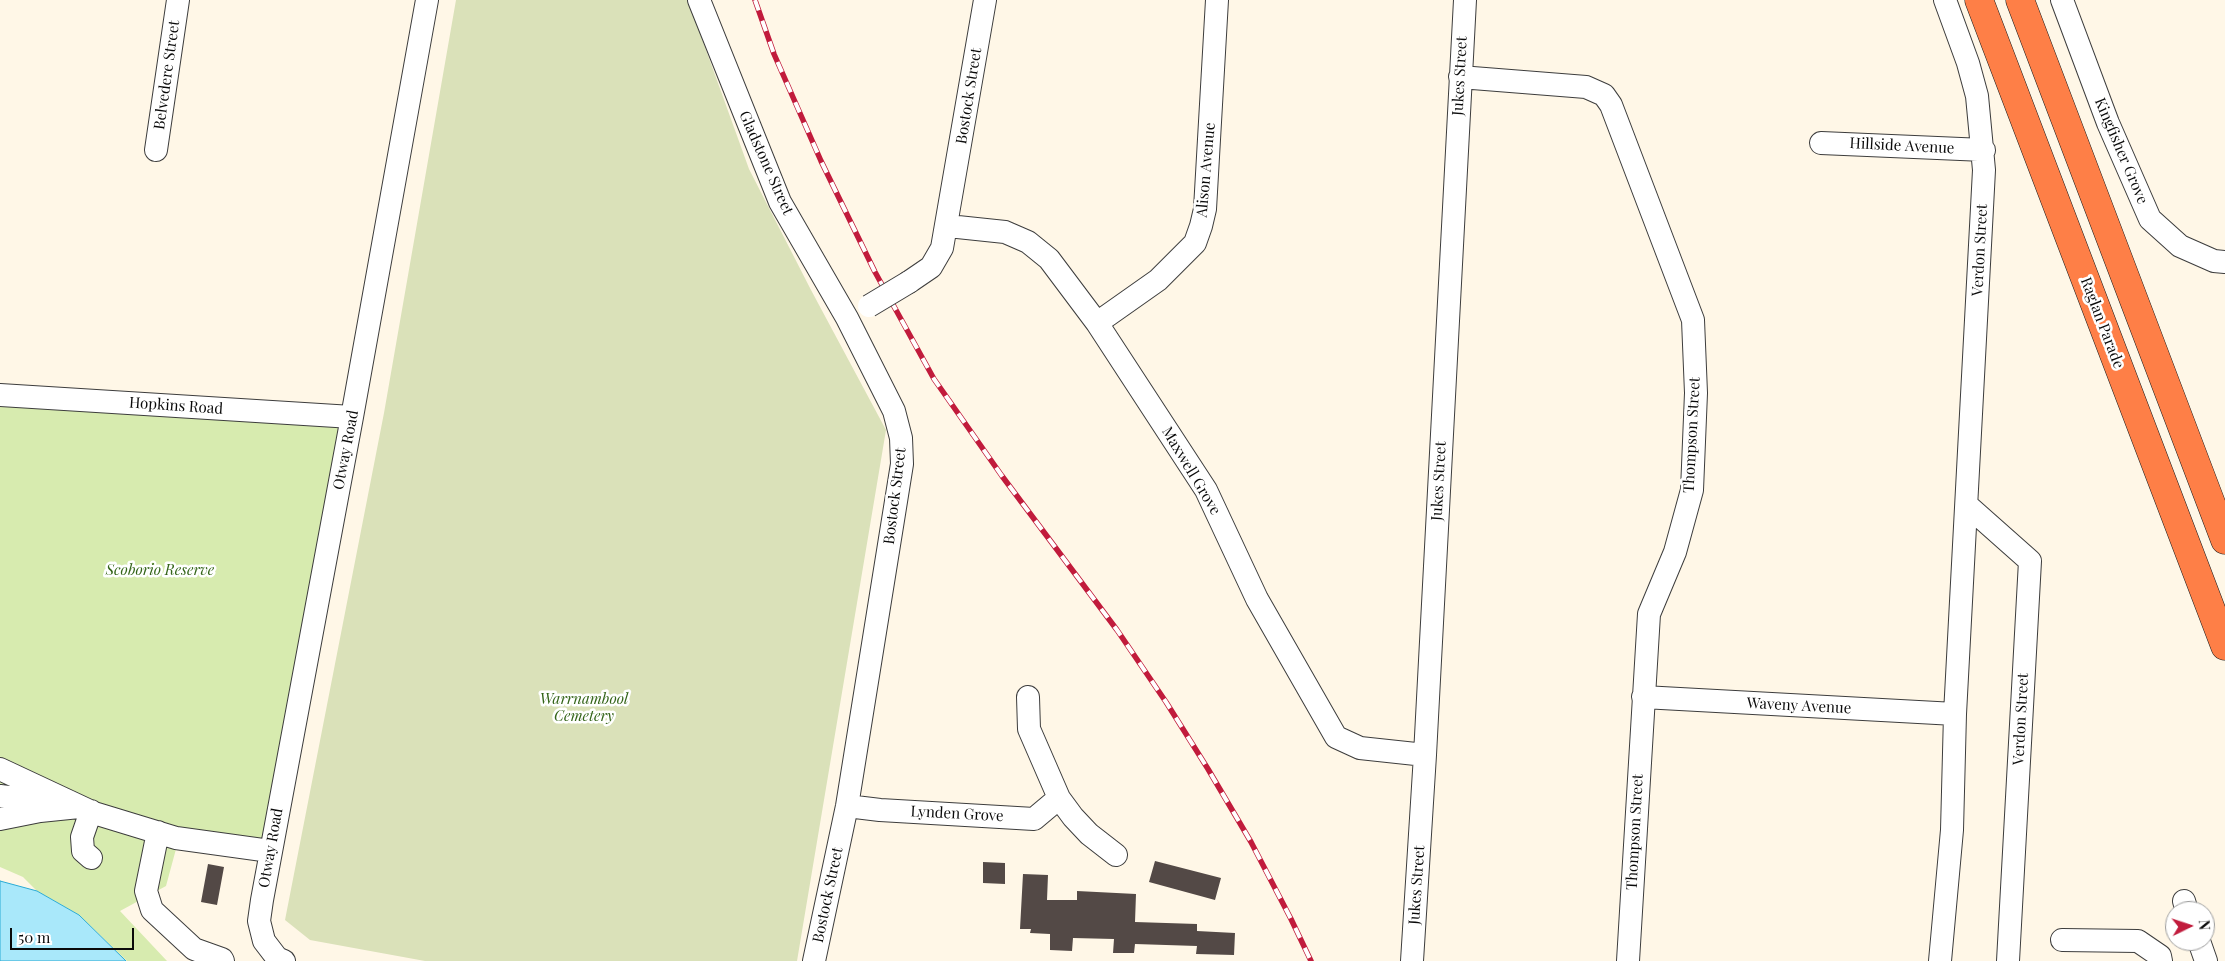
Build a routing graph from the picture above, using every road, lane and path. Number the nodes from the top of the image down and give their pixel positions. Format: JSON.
{"nodes":[{"id":1,"x":178,"y":0,"type":"edge"},
{"id":2,"x":427,"y":0,"type":"edge"},
{"id":3,"x":698,"y":0,"type":"edge"},
{"id":4,"x":984,"y":0,"type":"edge"},
{"id":5,"x":1216,"y":0,"type":"edge"},
{"id":6,"x":1465,"y":0,"type":"edge"},
{"id":7,"x":1945,"y":0,"type":"edge"},
{"id":8,"x":1979,"y":0,"type":"edge"},
{"id":9,"x":2020,"y":0,"type":"edge"},
{"id":10,"x":2062,"y":0,"type":"edge"},
{"id":11,"x":1460,"y":77,"type":"junction"},
{"id":12,"x":1821,"y":143,"type":"dead end"},
{"id":13,"x":156,"y":150,"type":"dead end"},
{"id":14,"x":1984,"y":150,"type":"junction"},
{"id":15,"x":948,"y":226,"type":"junction"},
{"id":16,"x":2225,"y":262,"type":"edge"},
{"id":17,"x":847,"y":318,"type":"junction"},
{"id":18,"x":1097,"y":323,"type":"junction"},
{"id":19,"x":0,"y":395,"type":"edge"},
{"id":20,"x":352,"y":417,"type":"junction"},
{"id":21,"x":1968,"y":506,"type":"junction"},
{"id":22,"x":2225,"y":540,"type":"edge"},
{"id":23,"x":2225,"y":646,"type":"edge"},
{"id":24,"x":1028,"y":697,"type":"dead end"},
{"id":25,"x":1643,"y":697,"type":"junction"},
{"id":26,"x":1955,"y":714,"type":"junction"},
{"id":27,"x":1425,"y":755,"type":"junction"},
{"id":28,"x":0,"y":769,"type":"edge"},
{"id":29,"x":0,"y":796,"type":"edge"},
{"id":30,"x":1060,"y":798,"type":"junction"},
{"id":31,"x":847,"y":806,"type":"junction"},
{"id":32,"x":86,"y":809,"type":"junction"},
{"id":33,"x":0,"y":820,"type":"edge"},
{"id":34,"x":158,"y":832,"type":"junction"},
{"id":35,"x":270,"y":852,"type":"junction"},
{"id":36,"x":1116,"y":855,"type":"dead end"},
{"id":37,"x":91,"y":858,"type":"dead end"},
{"id":38,"x":2062,"y":940,"type":"dead end"},
{"id":39,"x":196,"y":955,"type":"edge"},
{"id":40,"x":223,"y":961,"type":"edge"},
{"id":41,"x":284,"y":961,"type":"edge"},
{"id":42,"x":814,"y":961,"type":"edge"},
{"id":43,"x":1412,"y":961,"type":"edge"},
{"id":44,"x":1628,"y":961,"type":"edge"},
{"id":45,"x":1940,"y":961,"type":"edge"},
{"id":46,"x":2008,"y":961,"type":"edge"},
{"id":47,"x":2162,"y":961,"type":"edge"}],
"edges":[{"from":1,"to":13,"type":"street","name":"Belvedere Street"},
{"from":2,"to":20,"type":"street","name":"Otway Road"},
{"from":3,"to":17,"type":"street","name":"Gladstone Street"},
{"from":4,"to":15,"type":"street","name":"Bostock Street"},
{"from":5,"to":18,"type":"street","name":"Alison Avenue"},
{"from":6,"to":11,"type":"street","name":"Jukes Street"},
{"from":7,"to":14,"type":"street","name":"Verdon Street"},
{"from":8,"to":23,"type":"highway","name":"Raglan Parade"},
{"from":9,"to":22,"type":"highway"},
{"from":10,"to":16,"type":"street","name":"Kingfisher Grove"},
{"from":11,"to":25,"type":"street","name":"Thompson Street"},
{"from":11,"to":27,"type":"street","name":"Jukes Street"},
{"from":12,"to":14,"type":"street","name":"Hillside Avenue"},
{"from":14,"to":21,"type":"street","name":"Verdon Street"},
{"from":15,"to":17,"type":"street","name":"Bostock Street","bridge":true},
{"from":15,"to":18,"type":"street","name":"Maxwell Grove"},
{"from":17,"to":31,"type":"street","name":"Bostock Street"},
{"from":18,"to":27,"type":"street","name":"Maxwell Grove"},
{"from":19,"to":20,"type":"street","name":"Hopkins Road"},
{"from":20,"to":35,"type":"street","name":"Otway Road"},
{"from":21,"to":26,"type":"street","name":"Verdon Street"},
{"from":21,"to":46,"type":"street","name":"Verdon Street"},
{"from":24,"to":30,"type":"street"},
{"from":25,"to":26,"type":"street","name":"Waveny Avenue"},
{"from":25,"to":44,"type":"street","name":"Thompson Street"},
{"from":26,"to":45,"type":"street","name":"Verdon Street"},
{"from":27,"to":43,"type":"street","name":"Jukes Street"},
{"from":28,"to":32,"type":"street"},
{"from":29,"to":32,"type":"street"},
{"from":30,"to":31,"type":"street","name":"Lynden Grove"},
{"from":30,"to":36,"type":"street"},
{"from":31,"to":42,"type":"street","name":"Bostock Street"},
{"from":32,"to":33,"type":"street"},
{"from":32,"to":34,"type":"street"},
{"from":32,"to":37,"type":"street"},
{"from":34,"to":35,"type":"street"},
{"from":34,"to":39,"type":"street"},
{"from":35,"to":41,"type":"street","name":"Otway Road"},
{"from":38,"to":47,"type":"street"},
{"from":39,"to":40,"type":"street"}]}
